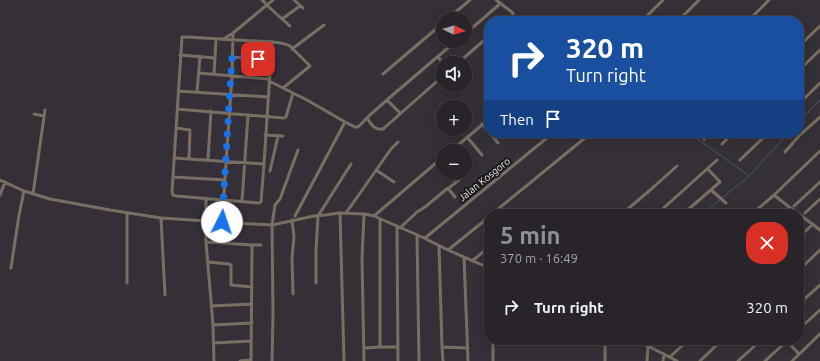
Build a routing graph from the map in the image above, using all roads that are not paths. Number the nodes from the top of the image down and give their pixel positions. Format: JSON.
{"nodes":[{"id":1,"x":262,"y":0,"type":"edge"},
{"id":2,"x":273,"y":0,"type":"edge"},
{"id":3,"x":294,"y":0,"type":"edge"},
{"id":4,"x":470,"y":0,"type":"edge"},
{"id":5,"x":496,"y":0,"type":"edge"},
{"id":6,"x":663,"y":0,"type":"edge"},
{"id":7,"x":699,"y":0,"type":"edge"},
{"id":8,"x":769,"y":0,"type":"edge"},
{"id":9,"x":500,"y":3,"type":"junction"},
{"id":10,"x":267,"y":5,"type":"junction"},
{"id":11,"x":300,"y":6,"type":"junction"},
{"id":12,"x":303,"y":8,"type":"dead end"},
{"id":13,"x":455,"y":12,"type":"edge"},
{"id":14,"x":485,"y":16,"type":"edge"},
{"id":15,"x":512,"y":16,"type":"edge"},
{"id":16,"x":647,"y":16,"type":"edge"},
{"id":17,"x":683,"y":16,"type":"edge"},
{"id":18,"x":753,"y":16,"type":"edge"},
{"id":19,"x":484,"y":17,"type":"edge"},
{"id":20,"x":282,"y":19,"type":"junction"},
{"id":21,"x":324,"y":25,"type":"dead end"},
{"id":22,"x":290,"y":26,"type":"dead end"},
{"id":23,"x":820,"y":26,"type":"edge"},
{"id":24,"x":472,"y":28,"type":"edge"},
{"id":25,"x":436,"y":29,"type":"edge"},
{"id":26,"x":233,"y":33,"type":"junction"},
{"id":27,"x":216,"y":39,"type":"junction"},
{"id":28,"x":223,"y":39,"type":"junction"},
{"id":29,"x":233,"y":39,"type":"junction"},
{"id":30,"x":484,"y":40,"type":"edge"},
{"id":31,"x":804,"y":41,"type":"edge"},
{"id":32,"x":272,"y":42,"type":"junction"},
{"id":33,"x":448,"y":48,"type":"edge"},
{"id":34,"x":292,"y":49,"type":"junction"},
{"id":35,"x":820,"y":50,"type":"edge"},
{"id":36,"x":180,"y":55,"type":"junction"},
{"id":37,"x":200,"y":56,"type":"junction"},
{"id":38,"x":439,"y":56,"type":"edge"},
{"id":39,"x":466,"y":56,"type":"edge"},
{"id":40,"x":232,"y":57,"type":"junction"},
{"id":41,"x":215,"y":58,"type":"junction"},
{"id":42,"x":436,"y":59,"type":"edge"},
{"id":43,"x":270,"y":60,"type":"junction"},
{"id":44,"x":804,"y":65,"type":"edge"},
{"id":45,"x":199,"y":73,"type":"junction"},
{"id":46,"x":214,"y":74,"type":"junction"},
{"id":47,"x":383,"y":74,"type":"dead end"},
{"id":48,"x":232,"y":76,"type":"junction"},
{"id":49,"x":269,"y":80,"type":"junction"},
{"id":50,"x":436,"y":82,"type":"edge"},
{"id":51,"x":820,"y":83,"type":"edge"},
{"id":52,"x":283,"y":88,"type":"junction"},
{"id":53,"x":178,"y":91,"type":"junction"},
{"id":54,"x":197,"y":92,"type":"junction"},
{"id":55,"x":293,"y":93,"type":"junction"},
{"id":56,"x":231,"y":94,"type":"junction"},
{"id":57,"x":268,"y":97,"type":"junction"},
{"id":58,"x":804,"y":99,"type":"edge"},
{"id":59,"x":387,"y":100,"type":"junction"},
{"id":60,"x":177,"y":109,"type":"junction"},
{"id":61,"x":45,"y":110,"type":"dead end"},
{"id":62,"x":211,"y":112,"type":"junction"},
{"id":63,"x":229,"y":113,"type":"junction"},
{"id":64,"x":400,"y":113,"type":"junction"},
{"id":65,"x":34,"y":114,"type":"dead end"},
{"id":66,"x":248,"y":114,"type":"junction"},
{"id":67,"x":44,"y":116,"type":"junction"},
{"id":68,"x":266,"y":116,"type":"junction"},
{"id":69,"x":820,"y":117,"type":"edge"},
{"id":70,"x":366,"y":118,"type":"junction"},
{"id":71,"x":344,"y":122,"type":"junction"},
{"id":72,"x":482,"y":124,"type":"joint"},
{"id":73,"x":484,"y":127,"type":"edge"},
{"id":74,"x":176,"y":128,"type":"junction"},
{"id":75,"x":804,"y":131,"type":"edge"},
{"id":76,"x":265,"y":135,"type":"junction"},
{"id":77,"x":278,"y":136,"type":"junction"},
{"id":78,"x":283,"y":136,"type":"dead end"},
{"id":79,"x":468,"y":137,"type":"junction"},
{"id":80,"x":494,"y":138,"type":"edge"},
{"id":81,"x":547,"y":138,"type":"edge"},
{"id":82,"x":585,"y":138,"type":"edge"},
{"id":83,"x":729,"y":138,"type":"edge"},
{"id":84,"x":763,"y":138,"type":"edge"},
{"id":85,"x":797,"y":138,"type":"edge"},
{"id":86,"x":398,"y":142,"type":"dead end"},
{"id":87,"x":498,"y":142,"type":"dead end"},
{"id":88,"x":460,"y":144,"type":"edge"},
{"id":89,"x":722,"y":144,"type":"dead end"},
{"id":90,"x":298,"y":150,"type":"dead end"},
{"id":91,"x":820,"y":151,"type":"edge"},
{"id":92,"x":785,"y":152,"type":"dead end"},
{"id":93,"x":482,"y":155,"type":"dead end"},
{"id":94,"x":174,"y":158,"type":"junction"},
{"id":95,"x":189,"y":159,"type":"junction"},
{"id":96,"x":208,"y":160,"type":"junction"},
{"id":97,"x":717,"y":160,"type":"dead end"},
{"id":98,"x":740,"y":160,"type":"dead end"},
{"id":99,"x":226,"y":162,"type":"junction"},
{"id":100,"x":245,"y":163,"type":"junction"},
{"id":101,"x":264,"y":164,"type":"junction"},
{"id":102,"x":351,"y":164,"type":"dead end"},
{"id":103,"x":436,"y":164,"type":"edge"},
{"id":104,"x":677,"y":166,"type":"dead end"},
{"id":105,"x":708,"y":169,"type":"junction"},
{"id":106,"x":376,"y":170,"type":"junction"},
{"id":107,"x":270,"y":171,"type":"dead end"},
{"id":108,"x":173,"y":176,"type":"junction"},
{"id":109,"x":0,"y":180,"type":"edge"},
{"id":110,"x":225,"y":180,"type":"junction"},
{"id":111,"x":456,"y":180,"type":"edge"},
{"id":112,"x":5,"y":182,"type":"junction"},
{"id":113,"x":394,"y":182,"type":"dead end"},
{"id":114,"x":820,"y":182,"type":"edge"},
{"id":115,"x":450,"y":187,"type":"dead end"},
{"id":116,"x":711,"y":190,"type":"junction"},
{"id":117,"x":24,"y":191,"type":"junction"},
{"id":118,"x":34,"y":194,"type":"junction"},
{"id":119,"x":0,"y":195,"type":"edge"},
{"id":120,"x":774,"y":195,"type":"junction"},
{"id":121,"x":455,"y":197,"type":"dead end"},
{"id":122,"x":206,"y":198,"type":"junction"},
{"id":123,"x":820,"y":199,"type":"edge"},
{"id":124,"x":224,"y":200,"type":"junction"},
{"id":125,"x":242,"y":201,"type":"junction"},
{"id":126,"x":726,"y":203,"type":"dead end"},
{"id":127,"x":793,"y":208,"type":"joint"},
{"id":128,"x":498,"y":209,"type":"edge"},
{"id":129,"x":628,"y":209,"type":"edge"},
{"id":130,"x":663,"y":209,"type":"edge"},
{"id":131,"x":689,"y":209,"type":"edge"},
{"id":132,"x":758,"y":209,"type":"edge"},
{"id":133,"x":805,"y":212,"type":"dead end"},
{"id":134,"x":127,"y":213,"type":"junction"},
{"id":135,"x":340,"y":213,"type":"junction"},
{"id":136,"x":346,"y":213,"type":"junction"},
{"id":137,"x":364,"y":214,"type":"junction"},
{"id":138,"x":294,"y":216,"type":"dead end"},
{"id":139,"x":318,"y":216,"type":"junction"},
{"id":140,"x":374,"y":216,"type":"junction"},
{"id":141,"x":161,"y":218,"type":"junction"},
{"id":142,"x":804,"y":218,"type":"edge"},
{"id":143,"x":380,"y":219,"type":"junction"},
{"id":144,"x":292,"y":220,"type":"junction"},
{"id":145,"x":206,"y":221,"type":"junction"},
{"id":146,"x":484,"y":221,"type":"edge"},
{"id":147,"x":222,"y":222,"type":"junction"},
{"id":148,"x":272,"y":225,"type":"junction"},
{"id":149,"x":812,"y":225,"type":"junction"},
{"id":150,"x":399,"y":227,"type":"junction"},
{"id":151,"x":820,"y":230,"type":"edge"},
{"id":152,"x":804,"y":232,"type":"edge"},
{"id":153,"x":417,"y":235,"type":"junction"},
{"id":154,"x":424,"y":238,"type":"junction"},
{"id":155,"x":206,"y":242,"type":"junction"},
{"id":156,"x":252,"y":245,"type":"junction"},
{"id":157,"x":261,"y":245,"type":"dead end"},
{"id":158,"x":439,"y":246,"type":"junction"},
{"id":159,"x":448,"y":250,"type":"junction"},
{"id":160,"x":820,"y":250,"type":"edge"},
{"id":161,"x":484,"y":251,"type":"edge"},
{"id":162,"x":464,"y":257,"type":"junction"},
{"id":163,"x":472,"y":261,"type":"junction"},
{"id":164,"x":208,"y":262,"type":"junction"},
{"id":165,"x":804,"y":265,"type":"edge"},
{"id":166,"x":484,"y":266,"type":"edge"},
{"id":167,"x":11,"y":268,"type":"dead end"},
{"id":168,"x":127,"y":283,"type":"dead end"},
{"id":169,"x":316,"y":283,"type":"dead end"},
{"id":170,"x":820,"y":285,"type":"edge"},
{"id":171,"x":252,"y":287,"type":"junction"},
{"id":172,"x":293,"y":294,"type":"dead end"},
{"id":173,"x":165,"y":295,"type":"dead end"},
{"id":174,"x":804,"y":299,"type":"edge"},
{"id":175,"x":252,"y":304,"type":"junction"},
{"id":176,"x":211,"y":306,"type":"junction"},
{"id":177,"x":820,"y":310,"type":"edge"},
{"id":178,"x":252,"y":323,"type":"junction"},
{"id":179,"x":804,"y":324,"type":"edge"},
{"id":180,"x":213,"y":325,"type":"junction"},
{"id":181,"x":820,"y":334,"type":"edge"},
{"id":182,"x":251,"y":341,"type":"junction"},
{"id":183,"x":214,"y":343,"type":"junction"},
{"id":184,"x":493,"y":345,"type":"edge"},
{"id":185,"x":605,"y":345,"type":"edge"},
{"id":186,"x":683,"y":345,"type":"edge"},
{"id":187,"x":717,"y":345,"type":"edge"},
{"id":188,"x":756,"y":345,"type":"edge"},
{"id":189,"x":782,"y":345,"type":"edge"},
{"id":190,"x":791,"y":345,"type":"edge"},
{"id":191,"x":648,"y":346,"type":"joint"},
{"id":192,"x":380,"y":347,"type":"junction"},
{"id":193,"x":398,"y":347,"type":"junction"},
{"id":194,"x":442,"y":347,"type":"junction"},
{"id":195,"x":364,"y":348,"type":"junction"},
{"id":196,"x":468,"y":348,"type":"junction"},
{"id":197,"x":664,"y":354,"type":"junction"},
{"id":198,"x":799,"y":354,"type":"junction"},
{"id":199,"x":670,"y":357,"type":"junction"},
{"id":200,"x":214,"y":361,"type":"edge"},
{"id":201,"x":240,"y":361,"type":"edge"},
{"id":202,"x":251,"y":361,"type":"edge"},
{"id":203,"x":272,"y":361,"type":"edge"},
{"id":204,"x":344,"y":361,"type":"edge"},
{"id":205,"x":364,"y":361,"type":"edge"},
{"id":206,"x":398,"y":361,"type":"edge"},
{"id":207,"x":419,"y":361,"type":"edge"},
{"id":208,"x":443,"y":361,"type":"edge"},
{"id":209,"x":468,"y":361,"type":"edge"},
{"id":210,"x":493,"y":361,"type":"edge"},
{"id":211,"x":605,"y":361,"type":"edge"},
{"id":212,"x":647,"y":361,"type":"edge"},
{"id":213,"x":663,"y":361,"type":"edge"},
{"id":214,"x":677,"y":361,"type":"edge"},
{"id":215,"x":700,"y":361,"type":"edge"},
{"id":216,"x":738,"y":361,"type":"edge"},
{"id":217,"x":765,"y":361,"type":"edge"},
{"id":218,"x":792,"y":361,"type":"edge"}],
"edges":[{"from":1,"to":10,"type":"street"},
{"from":2,"to":10,"type":"street"},
{"from":3,"to":11,"type":"street"},
{"from":4,"to":13,"type":"street"},
{"from":5,"to":9,"type":"street"},
{"from":6,"to":16,"type":"street"},
{"from":7,"to":17,"type":"street"},
{"from":8,"to":18,"type":"street"},
{"from":9,"to":14,"type":"street"},
{"from":9,"to":15,"type":"street"},
{"from":10,"to":20,"type":"street"},
{"from":10,"to":26,"type":"street"},
{"from":11,"to":12,"type":"street"},
{"from":11,"to":20,"type":"street"},
{"from":19,"to":24,"type":"street"},
{"from":20,"to":22,"type":"street"},
{"from":21,"to":34,"type":"street"},
{"from":23,"to":31,"type":"street"},
{"from":25,"to":47,"type":"street"},
{"from":26,"to":28,"type":"street"},
{"from":26,"to":29,"type":"street"},
{"from":27,"to":28,"type":"street"},
{"from":27,"to":36,"type":"street"},
{"from":27,"to":41,"type":"street"},
{"from":28,"to":29,"type":"street"},
{"from":29,"to":32,"type":"street"},
{"from":29,"to":40,"type":"street"},
{"from":30,"to":39,"type":"street"},
{"from":32,"to":34,"type":"street"},
{"from":32,"to":43,"type":"street"},
{"from":33,"to":38,"type":"street"},
{"from":34,"to":52,"type":"street"},
{"from":35,"to":44,"type":"street"},
{"from":36,"to":37,"type":"street"},
{"from":36,"to":53,"type":"street"},
{"from":37,"to":41,"type":"street"},
{"from":37,"to":45,"type":"street"},
{"from":40,"to":43,"type":"street"},
{"from":40,"to":48,"type":"street"},
{"from":41,"to":46,"type":"street"},
{"from":42,"to":59,"type":"street"},
{"from":43,"to":49,"type":"street"},
{"from":45,"to":46,"type":"street"},
{"from":45,"to":54,"type":"street"},
{"from":46,"to":48,"type":"street"},
{"from":48,"to":49,"type":"street"},
{"from":48,"to":56,"type":"street"},
{"from":49,"to":52,"type":"street"},
{"from":49,"to":57,"type":"street"},
{"from":50,"to":64,"type":"street"},
{"from":51,"to":58,"type":"street"},
{"from":52,"to":55,"type":"street"},
{"from":53,"to":54,"type":"street"},
{"from":53,"to":60,"type":"street"},
{"from":54,"to":56,"type":"street"},
{"from":55,"to":68,"type":"street"},
{"from":55,"to":71,"type":"street"},
{"from":56,"to":57,"type":"street"},
{"from":56,"to":63,"type":"street"},
{"from":57,"to":68,"type":"street"},
{"from":59,"to":64,"type":"street"},
{"from":59,"to":70,"type":"street"},
{"from":60,"to":62,"type":"street"},
{"from":60,"to":74,"type":"street"},
{"from":61,"to":67,"type":"street"},
{"from":62,"to":63,"type":"street"},
{"from":62,"to":96,"type":"street"},
{"from":63,"to":66,"type":"street"},
{"from":63,"to":99,"type":"street"},
{"from":64,"to":70,"type":"street"},
{"from":65,"to":67,"type":"street"},
{"from":66,"to":68,"type":"street"},
{"from":66,"to":100,"type":"street"},
{"from":67,"to":118,"type":"street"},
{"from":68,"to":76,"type":"street"},
{"from":69,"to":75,"type":"street"},
{"from":70,"to":71,"type":"street"},
{"from":71,"to":138,"type":"street"},
{"from":72,"to":73,"type":"street"},
{"from":72,"to":79,"type":"street"},
{"from":74,"to":94,"type":"street"},
{"from":74,"to":95,"type":"street"},
{"from":76,"to":77,"type":"street"},
{"from":76,"to":101,"type":"street"},
{"from":77,"to":78,"type":"street"},
{"from":77,"to":107,"type":"street"},
{"from":79,"to":88,"type":"street"},
{"from":79,"to":93,"type":"street"},
{"from":80,"to":87,"type":"street"},
{"from":81,"to":154,"type":"street","name":"Jalan Kosgoro"},
{"from":82,"to":128,"type":"street"},
{"from":83,"to":89,"type":"street"},
{"from":84,"to":98,"type":"street"},
{"from":85,"to":92,"type":"street"},
{"from":86,"to":106,"type":"street"},
{"from":90,"to":148,"type":"street"},
{"from":91,"to":120,"type":"street"},
{"from":94,"to":95,"type":"street"},
{"from":94,"to":108,"type":"street"},
{"from":95,"to":96,"type":"street"},
{"from":96,"to":99,"type":"street"},
{"from":97,"to":105,"type":"street"},
{"from":99,"to":100,"type":"street"},
{"from":99,"to":110,"type":"street"},
{"from":100,"to":101,"type":"street"},
{"from":100,"to":125,"type":"street"},
{"from":101,"to":125,"type":"street"},
{"from":102,"to":139,"type":"street"},
{"from":103,"to":140,"type":"street"},
{"from":104,"to":129,"type":"street"},
{"from":105,"to":116,"type":"street"},
{"from":105,"to":130,"type":"street"},
{"from":106,"to":113,"type":"street"},
{"from":106,"to":136,"type":"street"},
{"from":108,"to":110,"type":"street"},
{"from":108,"to":122,"type":"street"},
{"from":109,"to":112,"type":"street"},
{"from":110,"to":124,"type":"street"},
{"from":111,"to":115,"type":"street"},
{"from":112,"to":117,"type":"street"},
{"from":112,"to":119,"type":"street"},
{"from":114,"to":127,"type":"street"},
{"from":116,"to":126,"type":"street"},
{"from":116,"to":131,"type":"street"},
{"from":117,"to":118,"type":"street"},
{"from":117,"to":167,"type":"street"},
{"from":118,"to":134,"type":"street"},
{"from":120,"to":127,"type":"street"},
{"from":120,"to":132,"type":"street"},
{"from":121,"to":150,"type":"street"},
{"from":122,"to":124,"type":"street"},
{"from":122,"to":145,"type":"street"},
{"from":123,"to":133,"type":"street"},
{"from":124,"to":125,"type":"street"},
{"from":124,"to":147,"type":"street"},
{"from":134,"to":141,"type":"street"},
{"from":134,"to":168,"type":"street"},
{"from":135,"to":136,"type":"street"},
{"from":135,"to":139,"type":"street"},
{"from":135,"to":204,"type":"street"},
{"from":136,"to":137,"type":"street"},
{"from":137,"to":140,"type":"street"},
{"from":137,"to":195,"type":"street"},
{"from":139,"to":144,"type":"street"},
{"from":139,"to":169,"type":"street"},
{"from":140,"to":143,"type":"street"},
{"from":141,"to":145,"type":"street"},
{"from":141,"to":173,"type":"street"},
{"from":142,"to":149,"type":"street"},
{"from":143,"to":150,"type":"street"},
{"from":143,"to":192,"type":"street"},
{"from":144,"to":148,"type":"street"},
{"from":144,"to":172,"type":"street"},
{"from":145,"to":147,"type":"street"},
{"from":145,"to":155,"type":"street"},
{"from":146,"to":159,"type":"street"},
{"from":147,"to":148,"type":"street"},
{"from":148,"to":203,"type":"street"},
{"from":149,"to":151,"type":"street"},
{"from":149,"to":152,"type":"street"},
{"from":150,"to":153,"type":"street"},
{"from":150,"to":193,"type":"street"},
{"from":153,"to":154,"type":"street"},
{"from":153,"to":207,"type":"street"},
{"from":154,"to":158,"type":"street"},
{"from":155,"to":156,"type":"street"},
{"from":155,"to":164,"type":"street"},
{"from":156,"to":157,"type":"street"},
{"from":156,"to":171,"type":"street"},
{"from":158,"to":159,"type":"street"},
{"from":158,"to":194,"type":"street"},
{"from":159,"to":162,"type":"street"},
{"from":160,"to":165,"type":"street"},
{"from":161,"to":163,"type":"street"},
{"from":162,"to":163,"type":"street"},
{"from":162,"to":196,"type":"street"},
{"from":163,"to":166,"type":"street"},
{"from":164,"to":171,"type":"street"},
{"from":164,"to":176,"type":"street"},
{"from":170,"to":174,"type":"street"},
{"from":171,"to":175,"type":"street"},
{"from":175,"to":176,"type":"street"},
{"from":175,"to":178,"type":"street"},
{"from":176,"to":180,"type":"street"},
{"from":177,"to":179,"type":"street"},
{"from":178,"to":180,"type":"street"},
{"from":178,"to":182,"type":"street"},
{"from":180,"to":183,"type":"street"},
{"from":181,"to":198,"type":"street"},
{"from":182,"to":183,"type":"street"},
{"from":182,"to":202,"type":"street"},
{"from":183,"to":200,"type":"street"},
{"from":184,"to":210,"type":"street"},
{"from":185,"to":211,"type":"street"},
{"from":186,"to":199,"type":"street"},
{"from":187,"to":215,"type":"street"},
{"from":188,"to":216,"type":"street"},
{"from":189,"to":217,"type":"street"},
{"from":190,"to":198,"type":"street"},
{"from":191,"to":197,"type":"street"},
{"from":191,"to":212,"type":"street"},
{"from":192,"to":193,"type":"street"},
{"from":192,"to":195,"type":"street"},
{"from":193,"to":206,"type":"street"},
{"from":194,"to":196,"type":"street"},
{"from":194,"to":208,"type":"street"},
{"from":195,"to":205,"type":"street"},
{"from":196,"to":209,"type":"street"},
{"from":197,"to":199,"type":"street"},
{"from":197,"to":213,"type":"street"},
{"from":198,"to":218,"type":"street"},
{"from":199,"to":214,"type":"street"},
{"from":201,"to":202,"type":"street"}]}
